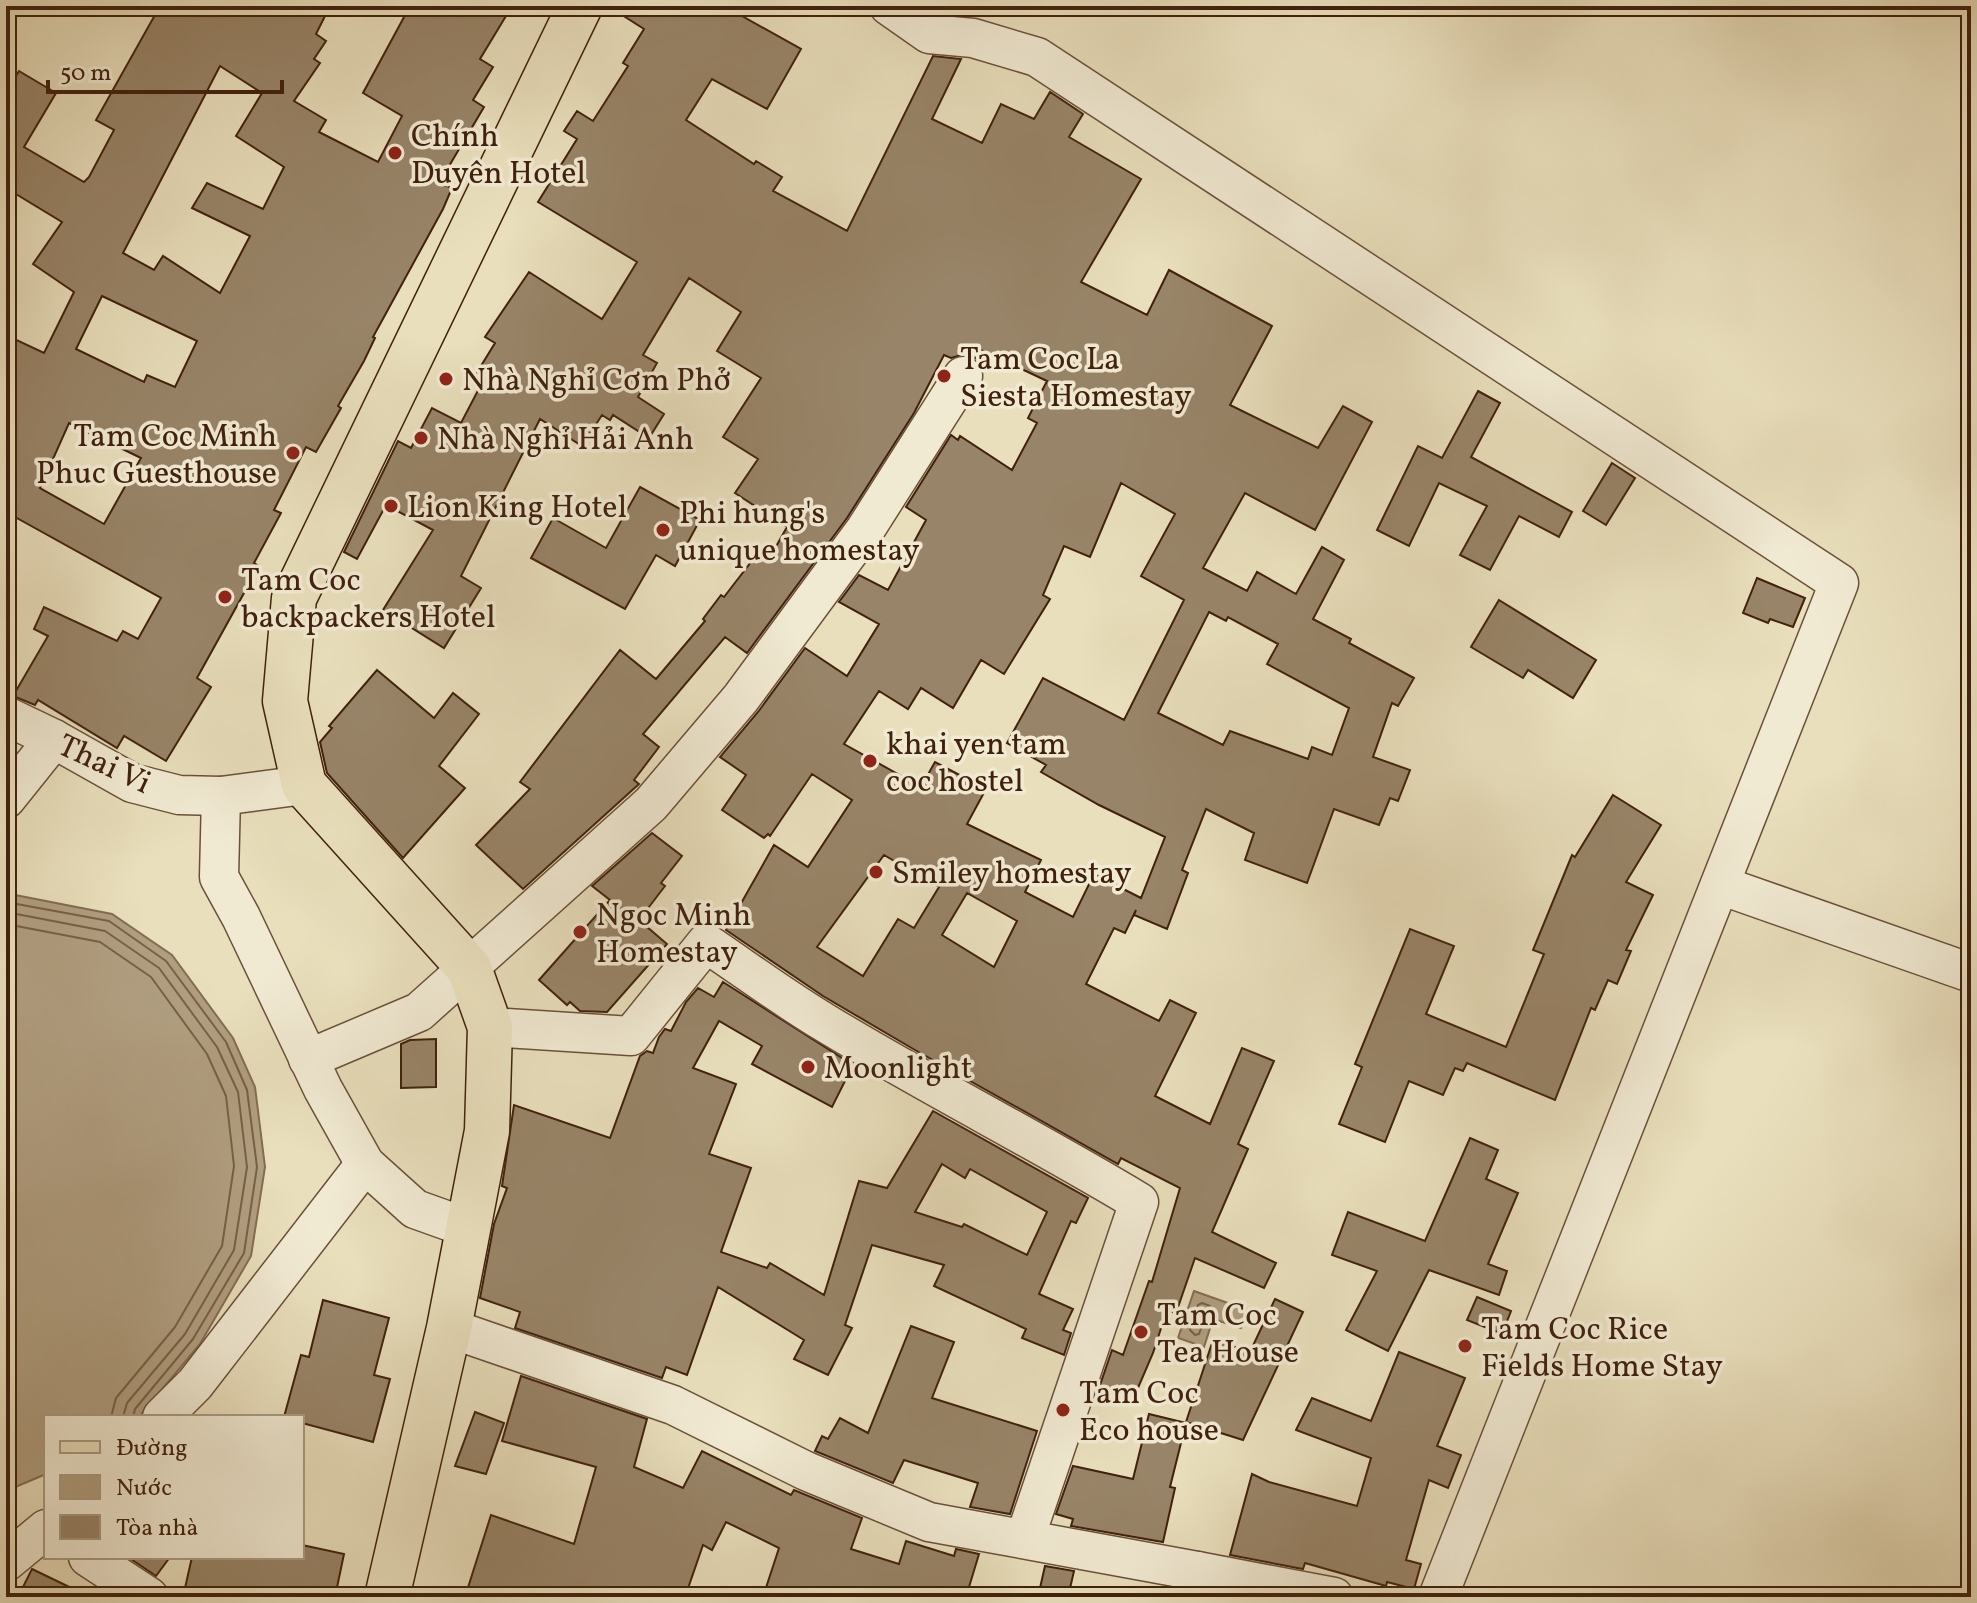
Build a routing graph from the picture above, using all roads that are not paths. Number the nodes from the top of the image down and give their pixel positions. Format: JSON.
{"nodes":[{"id":1,"x":580,"y":6,"type":"edge"},
{"id":2,"x":889,"y":6,"type":"edge"},
{"id":3,"x":963,"y":376,"type":"dead end"},
{"id":4,"x":6,"y":716,"type":"edge"},
{"id":5,"x":54,"y":739,"type":"junction"},
{"id":6,"x":304,"y":785,"type":"junction"},
{"id":7,"x":221,"y":796,"type":"junction"},
{"id":8,"x":6,"y":799,"type":"edge"},
{"id":9,"x":1720,"y":885,"type":"junction"},
{"id":10,"x":469,"y":968,"type":"junction"},
{"id":11,"x":1971,"y":973,"type":"edge"},
{"id":12,"x":490,"y":1027,"type":"junction"},
{"id":13,"x":308,"y":1059,"type":"junction"},
{"id":14,"x":365,"y":1164,"type":"junction"},
{"id":15,"x":468,"y":1228,"type":"junction"},
{"id":16,"x":449,"y":1328,"type":"junction"},
{"id":17,"x":164,"y":1415,"type":"edge"},
{"id":18,"x":44,"y":1531,"type":"edge"},
{"id":19,"x":1025,"y":1538,"type":"junction"},
{"id":20,"x":91,"y":1559,"type":"edge"},
{"id":21,"x":6,"y":1562,"type":"edge"},
{"id":22,"x":1192,"y":1584,"type":"edge"},
{"id":23,"x":149,"y":1597,"type":"edge"},
{"id":24,"x":387,"y":1597,"type":"edge"},
{"id":25,"x":1334,"y":1597,"type":"edge"},
{"id":26,"x":1438,"y":1597,"type":"edge"}],
"edges":[{"from":1,"to":6,"type":"main road"},
{"from":2,"to":9,"type":"street"},
{"from":3,"to":10,"type":"street"},
{"from":4,"to":5,"type":"street","name":"Thai Vi"},
{"from":5,"to":7,"type":"street","name":"Thai Vi"},
{"from":5,"to":8,"type":"street"},
{"from":6,"to":7,"type":"street","name":"Thai Vi"},
{"from":6,"to":10,"type":"main road"},
{"from":7,"to":13,"type":"street"},
{"from":9,"to":11,"type":"street"},
{"from":9,"to":26,"type":"street"},
{"from":10,"to":12,"type":"main road"},
{"from":10,"to":13,"type":"street"},
{"from":12,"to":15,"type":"main road"},
{"from":12,"to":19,"type":"street"},
{"from":13,"to":14,"type":"street"},
{"from":14,"to":15,"type":"street"},
{"from":14,"to":17,"type":"street"},
{"from":15,"to":16,"type":"main road"},
{"from":16,"to":19,"type":"street"},
{"from":16,"to":24,"type":"main road"},
{"from":18,"to":21,"type":"street"},
{"from":19,"to":22,"type":"street"},
{"from":20,"to":23,"type":"street"},
{"from":22,"to":25,"type":"street"}]}
